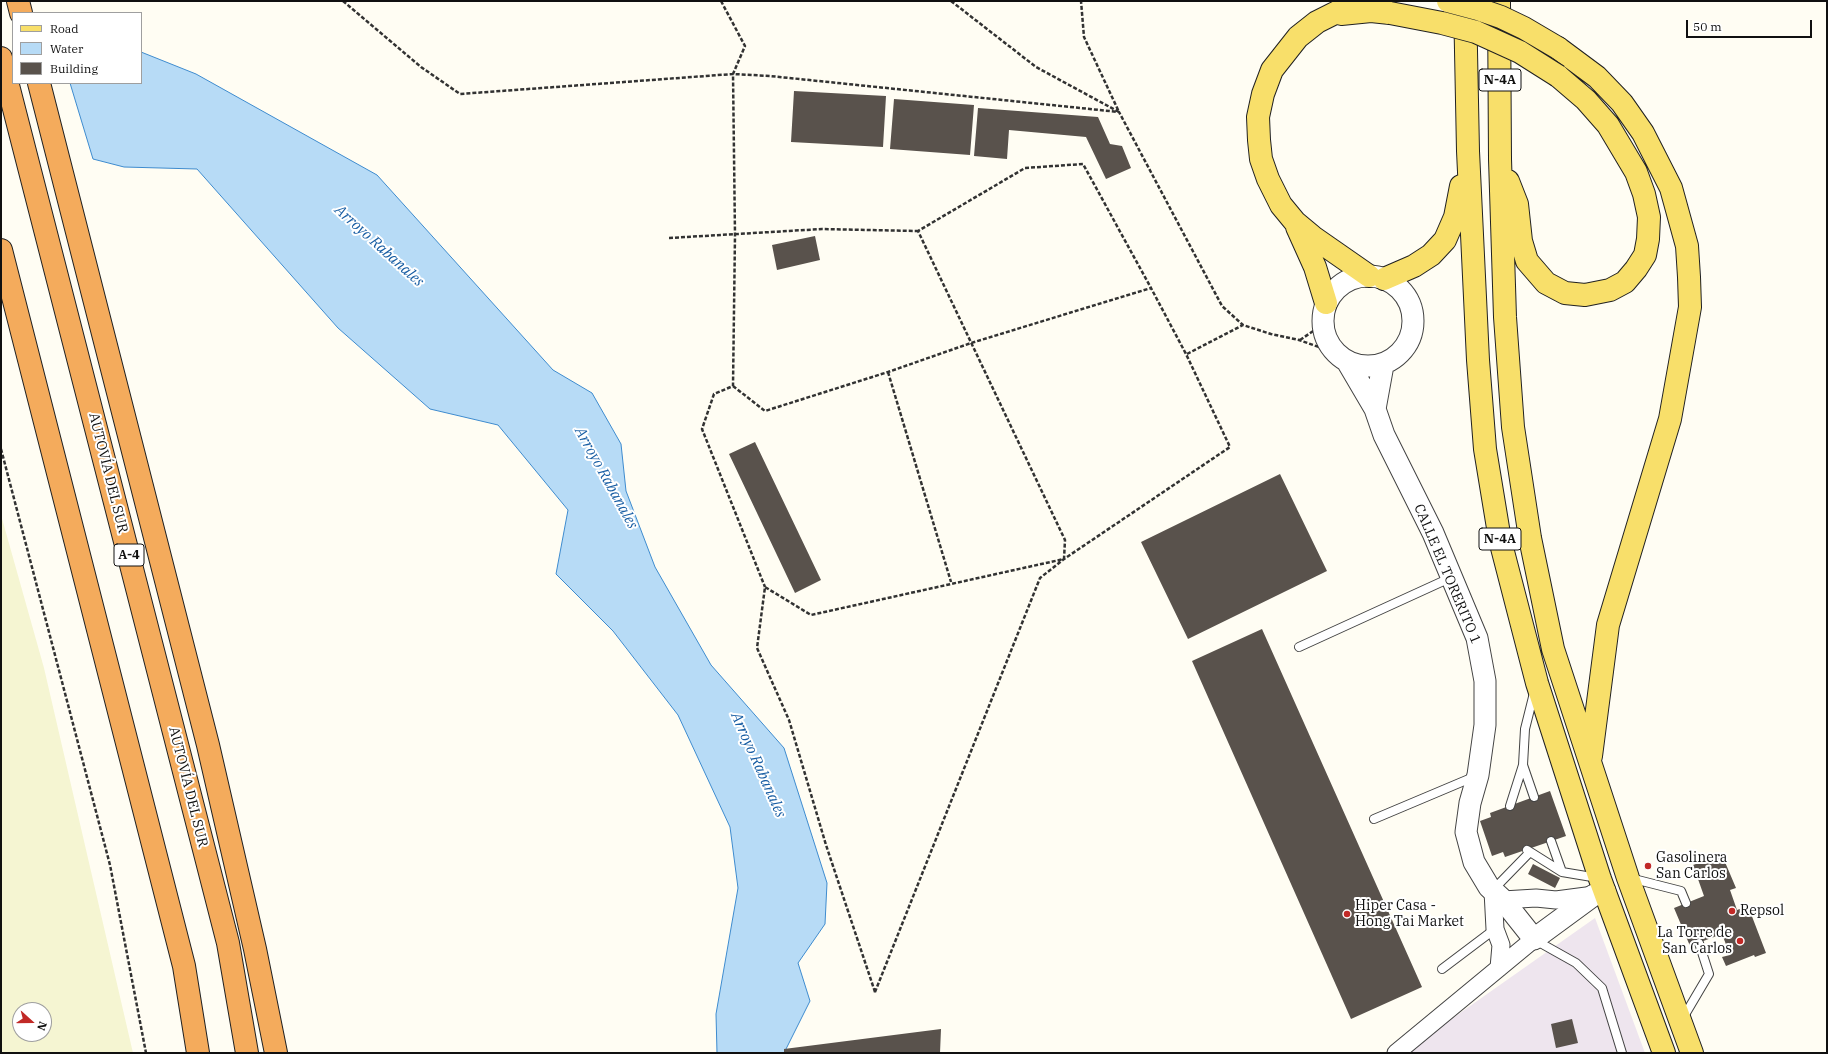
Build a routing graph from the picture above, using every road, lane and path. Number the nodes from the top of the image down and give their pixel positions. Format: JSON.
{"nodes":[{"id":1,"x":18,"y":1,"type":"edge"},
{"id":2,"x":23,"y":1,"type":"edge"},
{"id":3,"x":343,"y":1,"type":"edge"},
{"id":4,"x":721,"y":1,"type":"edge"},
{"id":5,"x":951,"y":1,"type":"edge"},
{"id":6,"x":1081,"y":1,"type":"edge"},
{"id":7,"x":1358,"y":1,"type":"edge"},
{"id":8,"x":1448,"y":1,"type":"edge"},
{"id":9,"x":1465,"y":1,"type":"edge"},
{"id":10,"x":1499,"y":1,"type":"edge"},
{"id":11,"x":21,"y":12,"type":"edge"},
{"id":12,"x":26,"y":12,"type":"edge"},
{"id":13,"x":1324,"y":18,"type":"junction"},
{"id":14,"x":1,"y":58,"type":"edge"},
{"id":15,"x":733,"y":74,"type":"junction"},
{"id":16,"x":38,"y":84,"type":"edge"},
{"id":17,"x":42,"y":84,"type":"edge"},
{"id":18,"x":1119,"y":112,"type":"junction"},
{"id":19,"x":1468,"y":151,"type":"junction"},
{"id":20,"x":1500,"y":159,"type":"junction"},
{"id":21,"x":1295,"y":222,"type":"junction"},
{"id":22,"x":918,"y":231,"type":"junction"},
{"id":23,"x":735,"y":235,"type":"junction"},
{"id":24,"x":670,"y":238,"type":"dead end"},
{"id":25,"x":1,"y":250,"type":"edge"},
{"id":26,"x":86,"y":271,"type":"junction"},
{"id":27,"x":1376,"y":277,"type":"junction"},
{"id":28,"x":1150,"y":288,"type":"junction"},
{"id":29,"x":1326,"y":303,"type":"junction"},
{"id":30,"x":1243,"y":325,"type":"junction"},
{"id":31,"x":1322,"y":325,"type":"junction"},
{"id":32,"x":1299,"y":340,"type":"junction"},
{"id":33,"x":971,"y":343,"type":"junction"},
{"id":34,"x":1186,"y":354,"type":"junction"},
{"id":35,"x":1342,"y":358,"type":"junction"},
{"id":36,"x":1383,"y":365,"type":"junction"},
{"id":37,"x":888,"y":372,"type":"junction"},
{"id":38,"x":733,"y":386,"type":"junction"},
{"id":39,"x":1375,"y":410,"type":"junction"},
{"id":40,"x":1,"y":449,"type":"edge"},
{"id":41,"x":1064,"y":559,"type":"junction"},
{"id":42,"x":1450,"y":578,"type":"junction"},
{"id":43,"x":951,"y":582,"type":"junction"},
{"id":44,"x":765,"y":587,"type":"junction"},
{"id":45,"x":1299,"y":647,"type":"dead end"},
{"id":46,"x":1537,"y":683,"type":"junction"},
{"id":47,"x":1590,"y":763,"type":"junction"},
{"id":48,"x":1522,"y":765,"type":"junction"},
{"id":49,"x":1478,"y":775,"type":"junction"},
{"id":50,"x":1534,"y":797,"type":"dead end"},
{"id":51,"x":1510,"y":806,"type":"dead end"},
{"id":52,"x":1374,"y":819,"type":"dead end"},
{"id":53,"x":1551,"y":841,"type":"dead end"},
{"id":54,"x":1562,"y":872,"type":"junction"},
{"id":55,"x":1628,"y":878,"type":"junction"},
{"id":56,"x":1600,"y":888,"type":"junction"},
{"id":57,"x":1498,"y":895,"type":"junction"},
{"id":58,"x":1686,"y":903,"type":"dead end"},
{"id":59,"x":1495,"y":929,"type":"junction"},
{"id":60,"x":1534,"y":939,"type":"junction"},
{"id":61,"x":1700,"y":943,"type":"dead end"},
{"id":62,"x":1499,"y":968,"type":"junction"},
{"id":63,"x":1442,"y":969,"type":"dead end"},
{"id":64,"x":1681,"y":1022,"type":"junction"},
{"id":65,"x":146,"y":1053,"type":"edge"},
{"id":66,"x":198,"y":1053,"type":"edge"},
{"id":67,"x":247,"y":1053,"type":"edge"},
{"id":68,"x":276,"y":1053,"type":"edge"},
{"id":69,"x":1396,"y":1053,"type":"edge"},
{"id":70,"x":1622,"y":1053,"type":"edge"},
{"id":71,"x":1664,"y":1053,"type":"edge"},
{"id":72,"x":1692,"y":1053,"type":"edge"}],
"edges":[{"from":1,"to":11,"type":"highway"},
{"from":2,"to":12,"type":"highway"},
{"from":3,"to":15,"type":"path"},
{"from":4,"to":15,"type":"path"},
{"from":5,"to":18,"type":"path"},
{"from":6,"to":18,"type":"path"},
{"from":7,"to":13,"type":"main road"},
{"from":8,"to":47,"type":"main road","bridge":true},
{"from":9,"to":19,"type":"main road","number":"N-4A"},
{"from":10,"to":20,"type":"main road","number":"N-4A"},
{"from":13,"to":20,"type":"main road","bridge":true},
{"from":13,"to":21,"type":"main road"},
{"from":14,"to":67,"type":"highway","name":"AUTOVÍA DEL SUR","number":"A-4"},
{"from":15,"to":18,"type":"path"},
{"from":15,"to":23,"type":"path"},
{"from":16,"to":26,"type":"highway"},
{"from":17,"to":26,"type":"highway"},
{"from":18,"to":30,"type":"path"},
{"from":19,"to":27,"type":"main road"},
{"from":19,"to":46,"type":"main road","number":"N-4A"},
{"from":20,"to":47,"type":"main road","number":"N-4A"},
{"from":21,"to":27,"type":"main road"},
{"from":21,"to":29,"type":"main road"},
{"from":22,"to":23,"type":"path"},
{"from":22,"to":28,"type":"path"},
{"from":22,"to":33,"type":"path"},
{"from":23,"to":24,"type":"path"},
{"from":23,"to":38,"type":"path"},
{"from":25,"to":66,"type":"highway"},
{"from":26,"to":68,"type":"highway"},
{"from":27,"to":29,"type":"street"},
{"from":27,"to":36,"type":"street"},
{"from":28,"to":33,"type":"path"},
{"from":28,"to":34,"type":"path"},
{"from":29,"to":31,"type":"street"},
{"from":30,"to":32,"type":"path"},
{"from":30,"to":34,"type":"path"},
{"from":31,"to":32,"type":"path"},
{"from":31,"to":35,"type":"street"},
{"from":32,"to":35,"type":"path"},
{"from":33,"to":37,"type":"path"},
{"from":33,"to":41,"type":"path"},
{"from":34,"to":41,"type":"path"},
{"from":35,"to":36,"type":"street"},
{"from":35,"to":39,"type":"street","name":"CALLE EL TORERITO 1"},
{"from":36,"to":39,"type":"street","name":"CALLE EL TORERITO 1"},
{"from":37,"to":38,"type":"path"},
{"from":37,"to":43,"type":"path"},
{"from":38,"to":44,"type":"path"},
{"from":39,"to":42,"type":"street","name":"CALLE EL TORERITO 1"},
{"from":40,"to":65,"type":"path"},
{"from":41,"to":43,"type":"path"},
{"from":41,"to":44,"type":"path"},
{"from":42,"to":45,"type":"lane"},
{"from":42,"to":49,"type":"street","name":"CALLE EL TORERITO 1"},
{"from":43,"to":44,"type":"path"},
{"from":46,"to":48,"type":"lane"},
{"from":46,"to":56,"type":"main road","number":"N-4A"},
{"from":47,"to":55,"type":"main road","number":"N-4A"},
{"from":48,"to":50,"type":"lane"},
{"from":48,"to":51,"type":"lane"},
{"from":49,"to":52,"type":"lane"},
{"from":49,"to":57,"type":"street","name":"CALLE EL TORERITO 1"},
{"from":53,"to":54,"type":"lane"},
{"from":54,"to":56,"type":"lane"},
{"from":54,"to":57,"type":"lane"},
{"from":55,"to":58,"type":"lane"},
{"from":55,"to":64,"type":"main road","number":"N-4A"},
{"from":56,"to":57,"type":"street"},
{"from":56,"to":60,"type":"street"},
{"from":56,"to":71,"type":"main road","number":"N-4A"},
{"from":57,"to":59,"type":"street"},
{"from":57,"to":60,"type":"street","name":"CALLE EL TORERITO 1"},
{"from":59,"to":62,"type":"street"},
{"from":59,"to":63,"type":"lane"},
{"from":60,"to":62,"type":"street"},
{"from":60,"to":70,"type":"lane"},
{"from":61,"to":64,"type":"lane"},
{"from":62,"to":69,"type":"street"},
{"from":64,"to":72,"type":"main road","number":"N-4A"}]}
